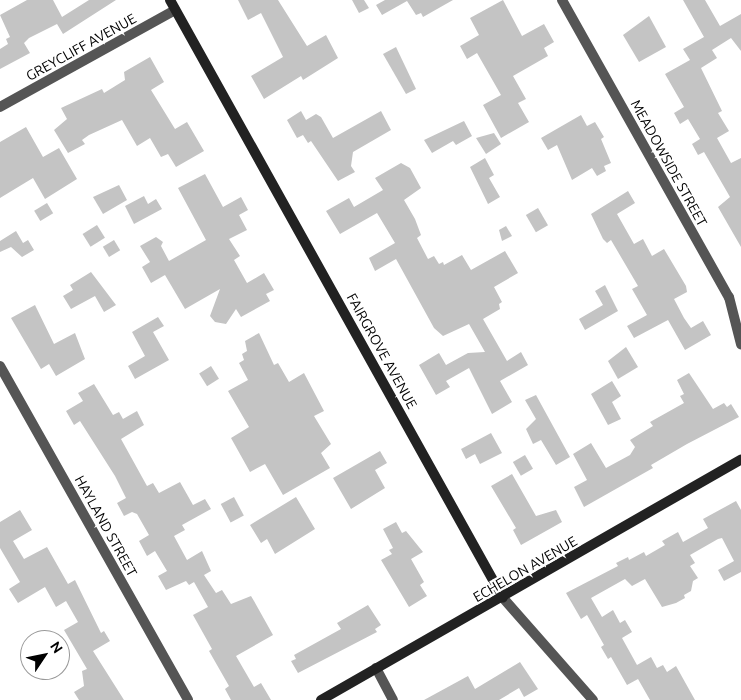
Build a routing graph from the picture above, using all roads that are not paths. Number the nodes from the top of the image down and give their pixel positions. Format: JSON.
{"nodes":[{"id":1,"x":170,"y":0,"type":"edge"},
{"id":2,"x":562,"y":0,"type":"edge"},
{"id":3,"x":175,"y":10,"type":"junction"},
{"id":4,"x":0,"y":108,"type":"edge"},
{"id":5,"x":741,"y":344,"type":"edge"},
{"id":6,"x":0,"y":366,"type":"edge"},
{"id":7,"x":741,"y":459,"type":"edge"},
{"id":8,"x":503,"y":598,"type":"junction"},
{"id":9,"x":376,"y":668,"type":"junction"},
{"id":10,"x":188,"y":700,"type":"edge"},
{"id":11,"x":321,"y":700,"type":"edge"},
{"id":12,"x":393,"y":700,"type":"edge"},
{"id":13,"x":593,"y":700,"type":"edge"}],
"edges":[{"from":1,"to":3,"type":"street","name":"FAIRGROVE AVENUE"},
{"from":2,"to":5,"type":"street","name":"MEADOWSIDE STREET"},
{"from":3,"to":4,"type":"street","name":"GREYCLIFF AVENUE"},
{"from":3,"to":8,"type":"street","name":"FAIRGROVE AVENUE"},
{"from":6,"to":10,"type":"street","name":"HAYLAND STREET"},
{"from":7,"to":8,"type":"street","name":"ECHELON AVENUE"},
{"from":8,"to":9,"type":"street","name":"ECHELON AVENUE"},
{"from":8,"to":13,"type":"street","name":"FAIRGROVE AVENUE"},
{"from":9,"to":11,"type":"street","name":"ECHELON AVENUE"},
{"from":9,"to":12,"type":"street"}]}
